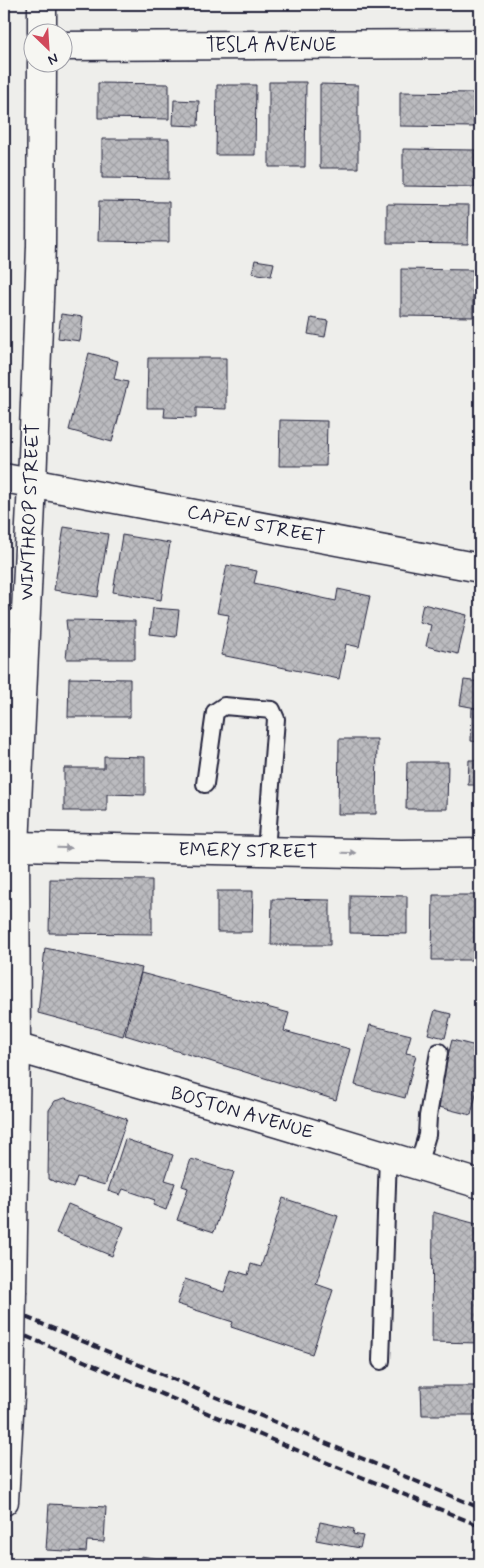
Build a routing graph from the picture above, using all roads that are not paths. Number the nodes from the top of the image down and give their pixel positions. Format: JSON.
{"nodes":[{"id":1,"x":42,"y":4,"type":"edge"},
{"id":2,"x":42,"y":22,"type":"edge"},
{"id":3,"x":480,"y":44,"type":"edge"},
{"id":4,"x":72,"y":46,"type":"edge"},
{"id":5,"x":42,"y":72,"type":"edge"},
{"id":6,"x":4,"y":478,"type":"edge"},
{"id":7,"x":32,"y":483,"type":"junction"},
{"id":8,"x":480,"y":568,"type":"edge"},
{"id":9,"x":15,"y":619,"type":"edge"},
{"id":10,"x":205,"y":784,"type":"dead end"},
{"id":11,"x":10,"y":808,"type":"edge"},
{"id":12,"x":16,"y":846,"type":"junction"},
{"id":13,"x":266,"y":851,"type":"junction"},
{"id":14,"x":480,"y":853,"type":"edge"},
{"id":15,"x":10,"y":1046,"type":"edge"},
{"id":16,"x":439,"y":1052,"type":"dead end"},
{"id":17,"x":388,"y":1156,"type":"junction"},
{"id":18,"x":418,"y":1165,"type":"junction"},
{"id":19,"x":480,"y":1184,"type":"edge"},
{"id":20,"x":381,"y":1361,"type":"dead end"},
{"id":21,"x":4,"y":1501,"type":"edge"}],
"edges":[{"from":1,"to":2,"type":"street"},
{"from":3,"to":4,"type":"street","name":"TESLA AVENUE"},
{"from":5,"to":7,"type":"street","name":"WINTHROP STREET"},
{"from":6,"to":7,"type":"street","name":"CAPEN STREET"},
{"from":7,"to":8,"type":"street","name":"CAPEN STREET"},
{"from":7,"to":9,"type":"street","name":"WINTHROP STREET"},
{"from":9,"to":11,"type":"street","name":"WINTHROP STREET"},
{"from":10,"to":13,"type":"lane"},
{"from":11,"to":12,"type":"street","name":"WINTHROP STREET"},
{"from":12,"to":13,"type":"street","name":"EMERY STREET","one_way":true},
{"from":12,"to":15,"type":"street","name":"WINTHROP STREET"},
{"from":13,"to":14,"type":"street","name":"EMERY STREET","one_way":true},
{"from":15,"to":17,"type":"street","name":"BOSTON AVENUE"},
{"from":15,"to":21,"type":"street","name":"WINTHROP STREET","bridge":true},
{"from":16,"to":18,"type":"lane"},
{"from":17,"to":18,"type":"street","name":"BOSTON AVENUE"},
{"from":17,"to":20,"type":"lane"},
{"from":18,"to":19,"type":"street","name":"BOSTON AVENUE"}]}
